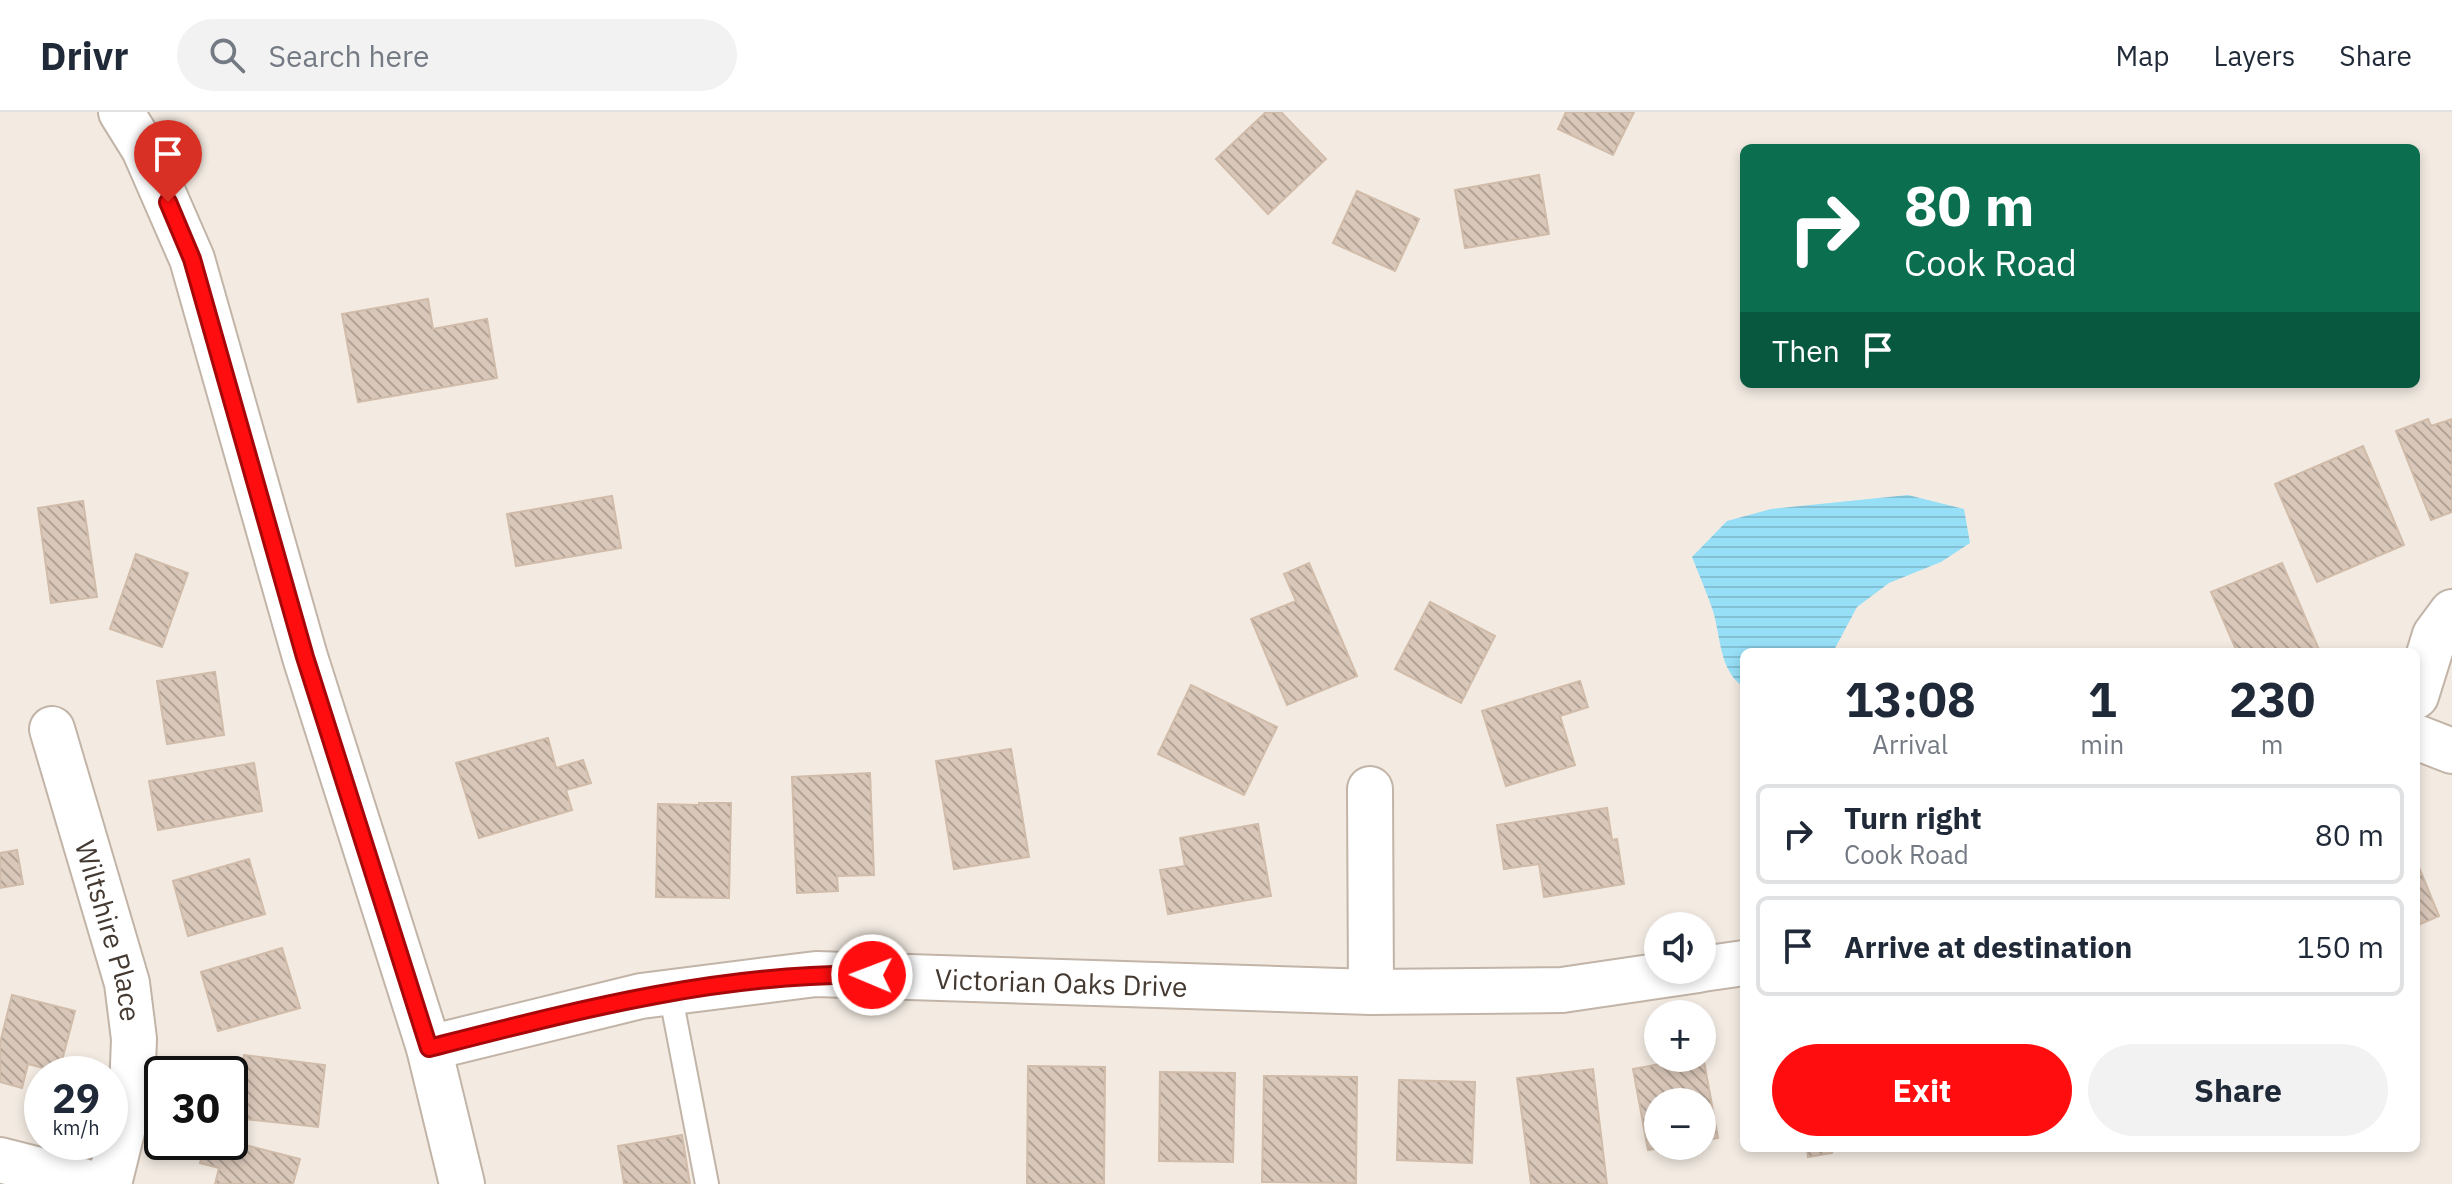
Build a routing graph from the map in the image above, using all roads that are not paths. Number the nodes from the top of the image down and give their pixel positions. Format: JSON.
{"nodes":[{"id":1,"x":121,"y":112,"type":"edge"},
{"id":2,"x":2452,"y":612,"type":"edge"},
{"id":3,"x":2420,"y":683,"type":"edge"},
{"id":4,"x":52,"y":729,"type":"dead end"},
{"id":5,"x":2420,"y":739,"type":"edge"},
{"id":6,"x":2452,"y":751,"type":"edge"},
{"id":7,"x":1370,"y":789,"type":"dead end"},
{"id":8,"x":1740,"y":964,"type":"edge"},
{"id":9,"x":1716,"y":967,"type":"edge"},
{"id":10,"x":1644,"y":978,"type":"edge"},
{"id":11,"x":670,"y":992,"type":"junction"},
{"id":12,"x":1371,"y":992,"type":"junction"},
{"id":13,"x":429,"y":1048,"type":"junction"},
{"id":14,"x":0,"y":1160,"type":"edge"},
{"id":15,"x":95,"y":1184,"type":"edge"},
{"id":16,"x":109,"y":1184,"type":"edge"},
{"id":17,"x":462,"y":1184,"type":"edge"},
{"id":18,"x":707,"y":1184,"type":"edge"}],
"edges":[{"from":1,"to":13,"type":"street"},
{"from":2,"to":3,"type":"street"},
{"from":4,"to":16,"type":"street","name":"Wiltshire Place"},
{"from":5,"to":6,"type":"street"},
{"from":7,"to":12,"type":"street"},
{"from":8,"to":9,"type":"street","name":"Victorian Oaks Drive"},
{"from":10,"to":12,"type":"street","name":"Victorian Oaks Drive"},
{"from":11,"to":12,"type":"street","name":"Victorian Oaks Drive"},
{"from":11,"to":13,"type":"street","name":"Victorian Oaks Drive"},
{"from":11,"to":18,"type":"lane"},
{"from":13,"to":17,"type":"street"},
{"from":14,"to":15,"type":"street"}]}
